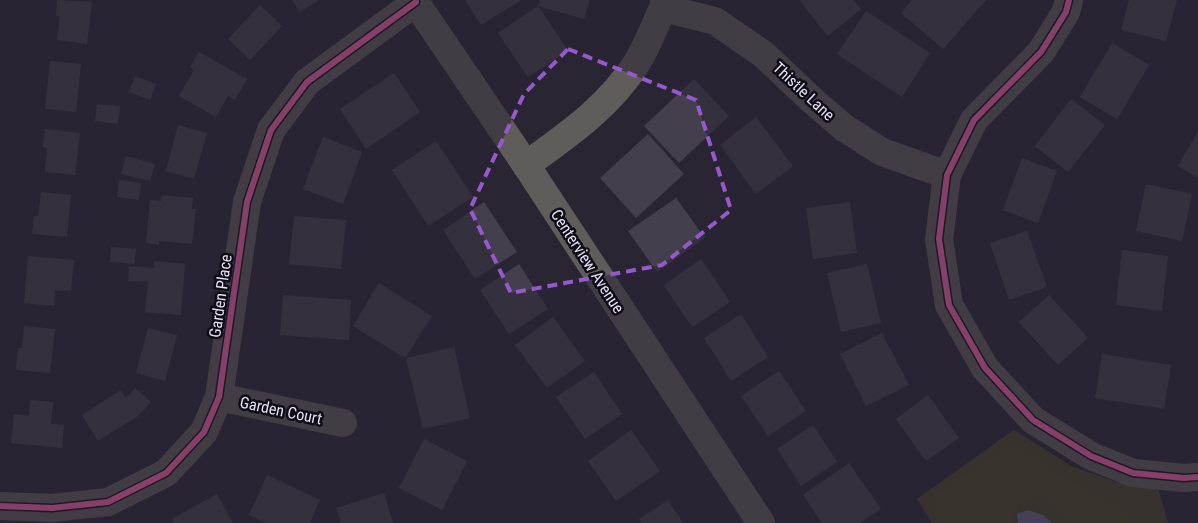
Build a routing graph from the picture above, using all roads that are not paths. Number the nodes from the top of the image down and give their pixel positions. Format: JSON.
{"nodes":[{"id":1,"x":1069,"y":0,"type":"edge"},
{"id":2,"x":415,"y":1,"type":"edge"},
{"id":3,"x":664,"y":4,"type":"edge"},
{"id":4,"x":526,"y":165,"type":"junction"},
{"id":5,"x":947,"y":174,"type":"junction"},
{"id":6,"x":219,"y":398,"type":"junction"},
{"id":7,"x":343,"y":423,"type":"dead end"},
{"id":8,"x":1198,"y":477,"type":"edge"},
{"id":9,"x":0,"y":506,"type":"edge"},
{"id":10,"x":761,"y":523,"type":"edge"}],
"edges":[{"from":1,"to":5,"type":"street"},
{"from":2,"to":4,"type":"street","name":"Centerview Avenue"},
{"from":2,"to":6,"type":"street","name":"Garden Place"},
{"from":3,"to":4,"type":"street"},
{"from":3,"to":5,"type":"street","name":"Thistle Lane"},
{"from":4,"to":10,"type":"street","name":"Centerview Avenue"},
{"from":5,"to":8,"type":"street"},
{"from":6,"to":7,"type":"street","name":"Garden Court"},
{"from":6,"to":9,"type":"street","name":"Garden Place"}]}
